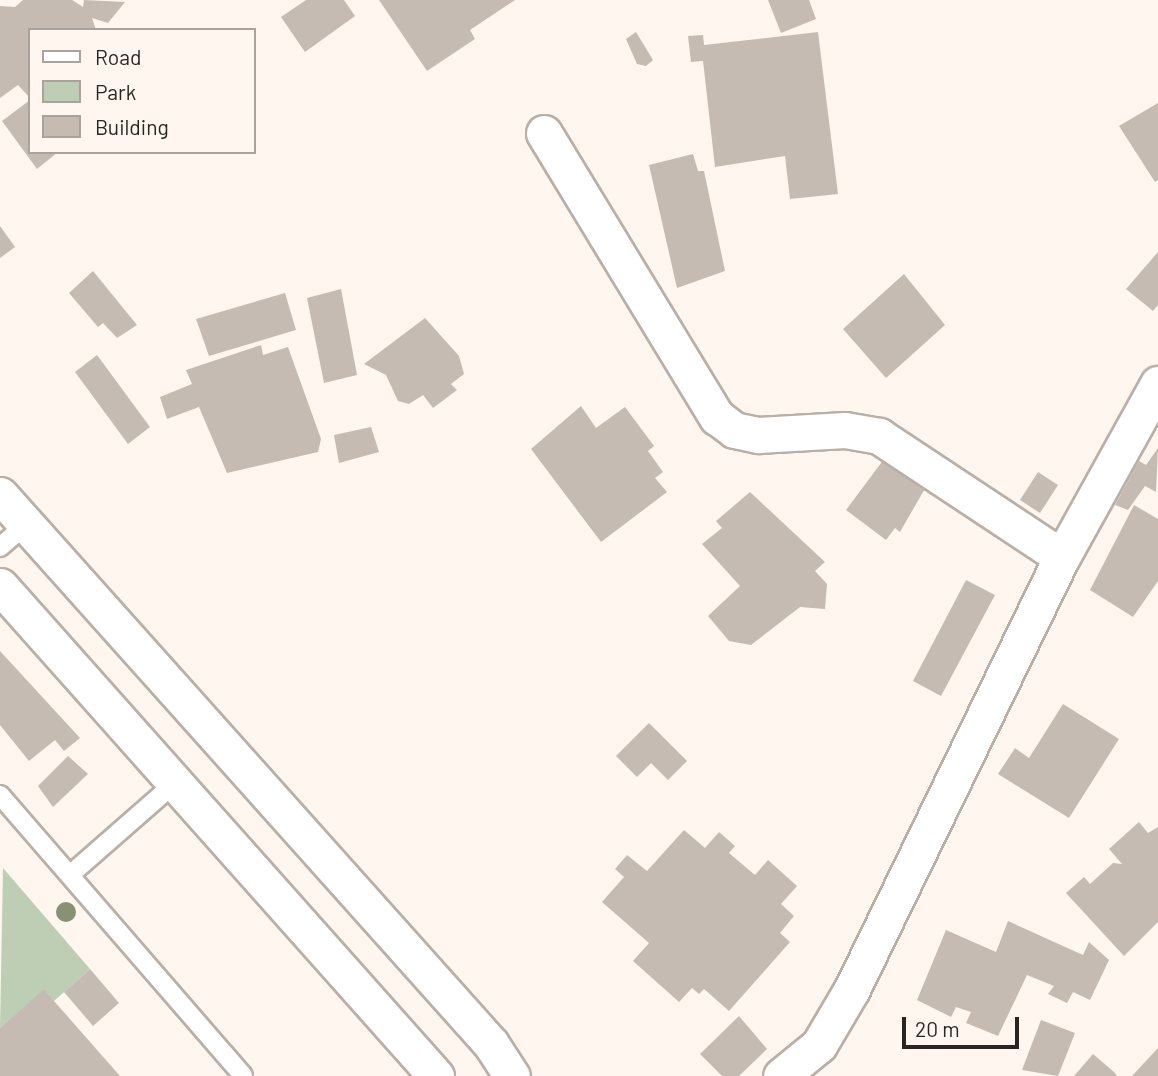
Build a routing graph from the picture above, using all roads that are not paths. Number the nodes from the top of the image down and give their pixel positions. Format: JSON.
{"nodes":[{"id":1,"x":544,"y":133,"type":"dead end"},
{"id":2,"x":1158,"y":384,"type":"edge"},
{"id":3,"x":0,"y":495,"type":"edge"},
{"id":4,"x":26,"y":524,"type":"junction"},
{"id":5,"x":0,"y":547,"type":"edge"},
{"id":6,"x":1062,"y":557,"type":"junction"},
{"id":7,"x":0,"y":586,"type":"edge"},
{"id":8,"x":176,"y":782,"type":"junction"},
{"id":9,"x":0,"y":795,"type":"edge"},
{"id":10,"x":71,"y":874,"type":"junction"},
{"id":11,"x":243,"y":1076,"type":"edge"},
{"id":12,"x":436,"y":1076,"type":"edge"},
{"id":13,"x":512,"y":1076,"type":"edge"},
{"id":14,"x":781,"y":1076,"type":"edge"}],
"edges":[{"from":1,"to":6,"type":"street"},
{"from":2,"to":6,"type":"street"},
{"from":3,"to":4,"type":"street"},
{"from":4,"to":5,"type":"lane"},
{"from":4,"to":13,"type":"street"},
{"from":6,"to":14,"type":"street"},
{"from":7,"to":8,"type":"street"},
{"from":8,"to":10,"type":"lane"},
{"from":8,"to":12,"type":"street"},
{"from":9,"to":10,"type":"lane"},
{"from":10,"to":11,"type":"lane"}]}
